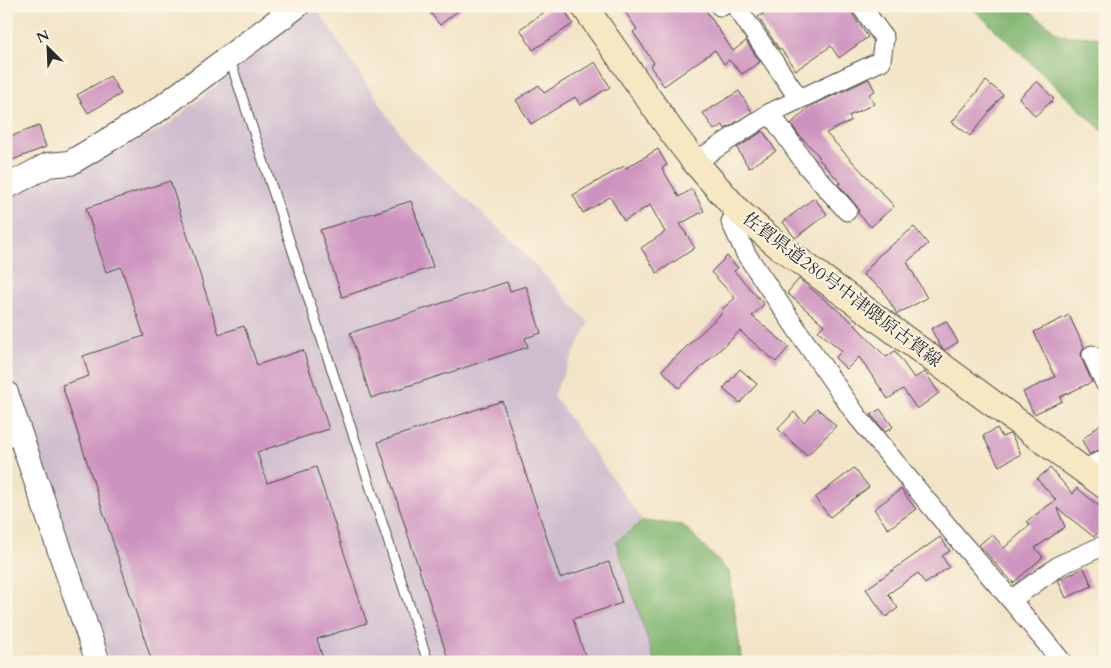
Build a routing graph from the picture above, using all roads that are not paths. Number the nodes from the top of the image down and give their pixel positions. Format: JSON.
{"nodes":[{"id":1,"x":297,"y":6,"type":"edge"},
{"id":2,"x":584,"y":6,"type":"edge"},
{"id":3,"x":736,"y":6,"type":"edge"},
{"id":4,"x":861,"y":6,"type":"edge"},
{"id":5,"x":229,"y":57,"type":"junction"},
{"id":6,"x":799,"y":99,"type":"junction"},
{"id":7,"x":770,"y":113,"type":"junction"},
{"id":8,"x":695,"y":162,"type":"junction"},
{"id":9,"x":6,"y":187,"type":"edge"},
{"id":10,"x":738,"y":211,"type":"junction"},
{"id":11,"x":847,"y":211,"type":"dead end"},
{"id":12,"x":1092,"y":355,"type":"dead end"},
{"id":13,"x":1105,"y":383,"type":"edge"},
{"id":14,"x":6,"y":393,"type":"edge"},
{"id":15,"x":1094,"y":464,"type":"edge"},
{"id":16,"x":1105,"y":486,"type":"edge"},
{"id":17,"x":1105,"y":545,"type":"edge"},
{"id":18,"x":1011,"y":600,"type":"junction"},
{"id":19,"x":98,"y":662,"type":"edge"},
{"id":20,"x":428,"y":662,"type":"edge"},
{"id":21,"x":1062,"y":662,"type":"edge"}],
"edges":[{"from":1,"to":5,"type":"street"},
{"from":2,"to":8,"type":"main road","name":"佐賀県道280号中津隈原古賀線"},
{"from":3,"to":6,"type":"street"},
{"from":4,"to":6,"type":"street"},
{"from":5,"to":9,"type":"street"},
{"from":5,"to":20,"type":"lane"},
{"from":6,"to":7,"type":"street"},
{"from":7,"to":8,"type":"street"},
{"from":7,"to":11,"type":"street"},
{"from":8,"to":10,"type":"main road","name":"佐賀県道280号中津隈原古賀線"},
{"from":10,"to":15,"type":"main road","name":"佐賀県道280号中津隈原古賀線"},
{"from":10,"to":18,"type":"street"},
{"from":12,"to":13,"type":"street"},
{"from":14,"to":19,"type":"street"},
{"from":15,"to":16,"type":"main road","name":"佐賀県道280号中津隈原古賀線"},
{"from":17,"to":18,"type":"street"},
{"from":18,"to":21,"type":"street"}]}
